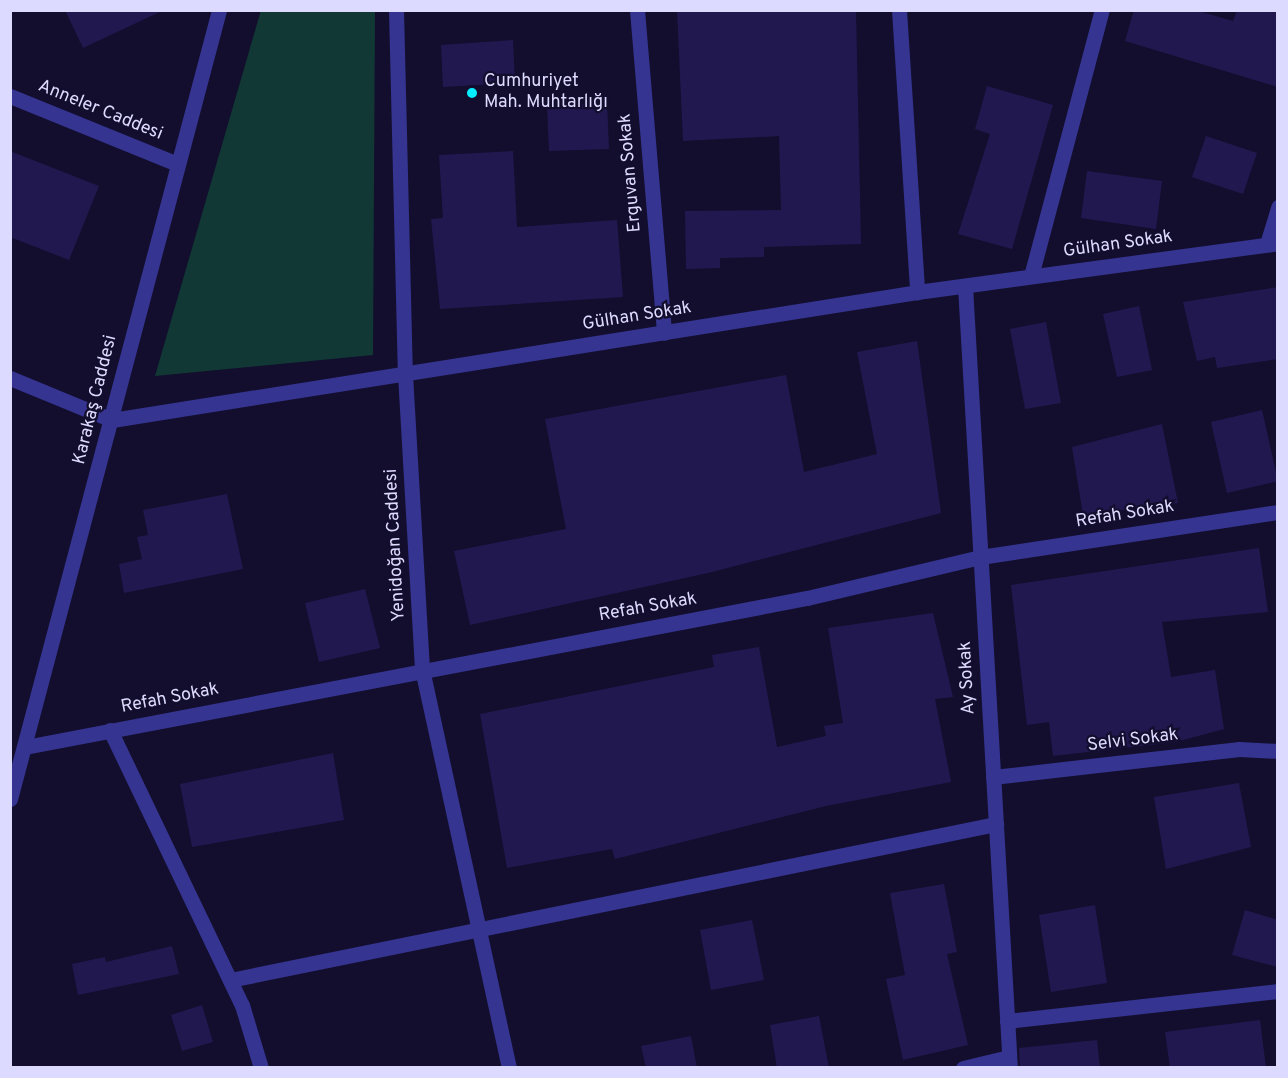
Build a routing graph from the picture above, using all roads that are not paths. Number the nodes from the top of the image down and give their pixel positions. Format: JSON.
{"nodes":[{"id":1,"x":219,"y":10,"type":"edge"},
{"id":2,"x":396,"y":10,"type":"edge"},
{"id":3,"x":637,"y":10,"type":"edge"},
{"id":4,"x":899,"y":10,"type":"edge"},
{"id":5,"x":1102,"y":10,"type":"edge"},
{"id":6,"x":10,"y":96,"type":"edge"},
{"id":7,"x":175,"y":163,"type":"junction"},
{"id":8,"x":1278,"y":207,"type":"edge"},
{"id":9,"x":1272,"y":244,"type":"edge"},
{"id":10,"x":1031,"y":276,"type":"junction"},
{"id":11,"x":965,"y":286,"type":"junction"},
{"id":12,"x":917,"y":292,"type":"junction"},
{"id":13,"x":664,"y":333,"type":"junction"},
{"id":14,"x":405,"y":374,"type":"junction"},
{"id":15,"x":10,"y":378,"type":"edge"},
{"id":16,"x":112,"y":420,"type":"junction"},
{"id":17,"x":1278,"y":512,"type":"edge"},
{"id":18,"x":980,"y":557,"type":"junction"},
{"id":19,"x":422,"y":669,"type":"junction"},
{"id":20,"x":110,"y":730,"type":"junction"},
{"id":21,"x":26,"y":747,"type":"junction"},
{"id":22,"x":1278,"y":751,"type":"edge"},
{"id":23,"x":993,"y":777,"type":"junction"},
{"id":24,"x":10,"y":799,"type":"edge"},
{"id":25,"x":996,"y":824,"type":"junction"},
{"id":26,"x":475,"y":928,"type":"junction"},
{"id":27,"x":230,"y":980,"type":"junction"},
{"id":28,"x":1278,"y":991,"type":"edge"},
{"id":29,"x":1007,"y":1021,"type":"junction"},
{"id":30,"x":1010,"y":1063,"type":"edge"},
{"id":31,"x":261,"y":1068,"type":"edge"},
{"id":32,"x":509,"y":1068,"type":"edge"},
{"id":33,"x":963,"y":1068,"type":"edge"}],
"edges":[{"from":1,"to":7,"type":"street","name":"Karakaş Caddesi"},
{"from":2,"to":14,"type":"street","name":"Yenidoğan Caddesi"},
{"from":3,"to":13,"type":"street","name":"Erguvan Sokak"},
{"from":4,"to":12,"type":"street"},
{"from":5,"to":10,"type":"street"},
{"from":6,"to":7,"type":"street","name":"Anneler Caddesi"},
{"from":7,"to":16,"type":"street","name":"Karakaş Caddesi"},
{"from":8,"to":9,"type":"street"},
{"from":9,"to":10,"type":"street","name":"Gülhan Sokak"},
{"from":10,"to":11,"type":"street","name":"Gülhan Sokak"},
{"from":11,"to":12,"type":"street","name":"Gülhan Sokak"},
{"from":11,"to":18,"type":"street","name":"Ay Sokak"},
{"from":12,"to":13,"type":"street","name":"Gülhan Sokak"},
{"from":13,"to":14,"type":"street","name":"Gülhan Sokak"},
{"from":14,"to":16,"type":"street","name":"Gülhan Sokak"},
{"from":14,"to":19,"type":"street","name":"Yenidoğan Caddesi"},
{"from":15,"to":16,"type":"street"},
{"from":16,"to":21,"type":"street","name":"Karakaş Caddesi"},
{"from":17,"to":18,"type":"street","name":"Refah Sokak"},
{"from":18,"to":19,"type":"street","name":"Refah Sokak"},
{"from":18,"to":23,"type":"street","name":"Ay Sokak"},
{"from":19,"to":20,"type":"street","name":"Refah Sokak"},
{"from":19,"to":26,"type":"street","name":"Yenidoğan Caddesi"},
{"from":20,"to":21,"type":"street","name":"Refah Sokak"},
{"from":20,"to":27,"type":"street"},
{"from":21,"to":24,"type":"street","name":"Karakaş Caddesi"},
{"from":22,"to":23,"type":"street","name":"Selvi Sokak"},
{"from":23,"to":25,"type":"street","name":"Ay Sokak"},
{"from":25,"to":26,"type":"street"},
{"from":25,"to":29,"type":"street","name":"Ay Sokak"},
{"from":26,"to":27,"type":"street"},
{"from":26,"to":32,"type":"street","name":"Yenidoğan Caddesi"},
{"from":27,"to":31,"type":"street"},
{"from":28,"to":29,"type":"street"},
{"from":29,"to":30,"type":"street","name":"Ay Sokak"},
{"from":30,"to":33,"type":"street"}]}
